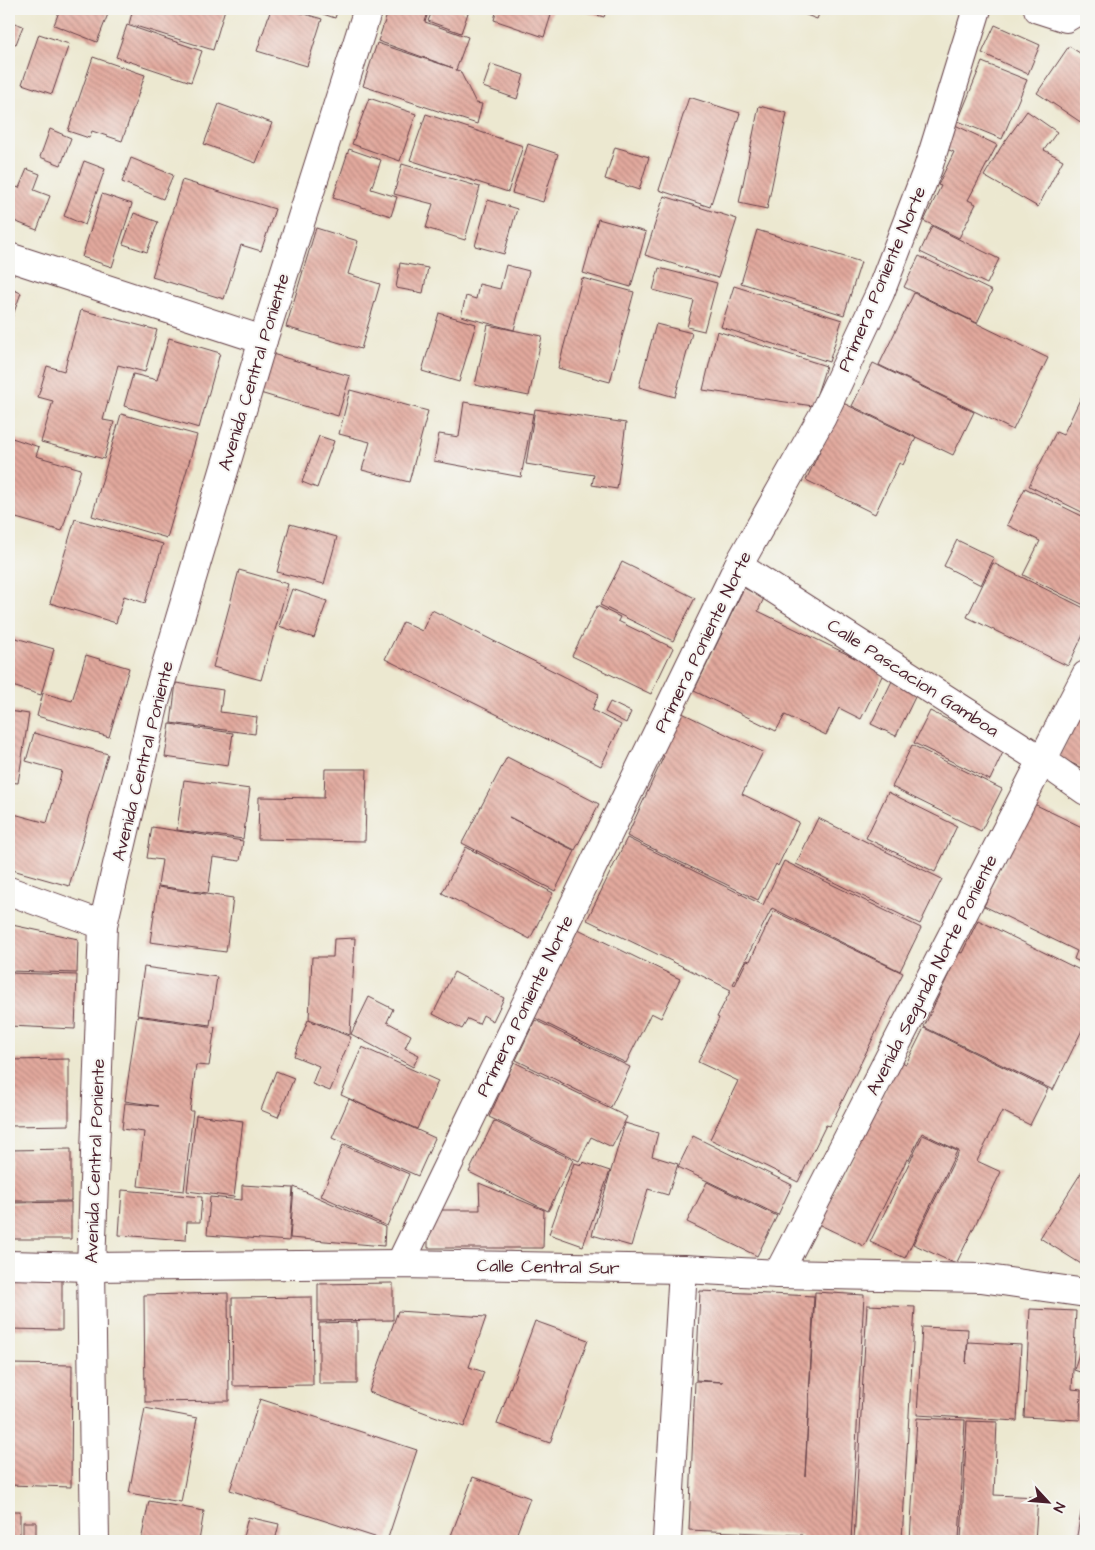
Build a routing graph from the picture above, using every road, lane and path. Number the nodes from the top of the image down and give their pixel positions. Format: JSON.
{"nodes":[{"id":1,"x":368,"y":9,"type":"edge"},
{"id":2,"x":977,"y":9,"type":"edge"},
{"id":3,"x":1038,"y":9,"type":"edge"},
{"id":4,"x":1081,"y":9,"type":"edge"},
{"id":5,"x":9,"y":256,"type":"edge"},
{"id":6,"x":263,"y":340,"type":"junction"},
{"id":7,"x":738,"y":566,"type":"junction"},
{"id":8,"x":1086,"y":675,"type":"edge"},
{"id":9,"x":1043,"y":760,"type":"junction"},
{"id":10,"x":1086,"y":791,"type":"edge"},
{"id":11,"x":9,"y":890,"type":"edge"},
{"id":12,"x":103,"y":925,"type":"junction"},
{"id":13,"x":400,"y":1264,"type":"junction"},
{"id":14,"x":9,"y":1265,"type":"edge"},
{"id":15,"x":91,"y":1267,"type":"junction"},
{"id":16,"x":683,"y":1269,"type":"junction"},
{"id":17,"x":778,"y":1274,"type":"junction"},
{"id":18,"x":1086,"y":1293,"type":"edge"},
{"id":19,"x":95,"y":1541,"type":"edge"},
{"id":20,"x":667,"y":1541,"type":"edge"}],
"edges":[{"from":1,"to":6,"type":"street","name":"Avenida Central Poniente"},
{"from":2,"to":7,"type":"street","name":"Primera Poniente Norte"},
{"from":3,"to":4,"type":"street"},
{"from":5,"to":6,"type":"street"},
{"from":6,"to":12,"type":"street","name":"Avenida Central Poniente"},
{"from":7,"to":9,"type":"street","name":"Calle Pascacion Gamboa"},
{"from":7,"to":13,"type":"street","name":"Primera Poniente Norte"},
{"from":8,"to":9,"type":"street","name":"Avenida Segunda Norte Poniente"},
{"from":9,"to":10,"type":"street","name":"Calle Pascacion Gamboa"},
{"from":9,"to":17,"type":"street","name":"Avenida Segunda Norte Poniente"},
{"from":11,"to":12,"type":"street"},
{"from":12,"to":15,"type":"street","name":"Avenida Central Poniente"},
{"from":13,"to":15,"type":"street","name":"Calle Central Sur"},
{"from":13,"to":16,"type":"street","name":"Calle Central Sur"},
{"from":14,"to":15,"type":"street","name":"Calle Central Sur"},
{"from":15,"to":19,"type":"street","name":"Avenida Central Poniente"},
{"from":16,"to":17,"type":"street","name":"Calle Central Sur"},
{"from":16,"to":20,"type":"street"},
{"from":17,"to":18,"type":"street","name":"Calle Central Sur"}]}
